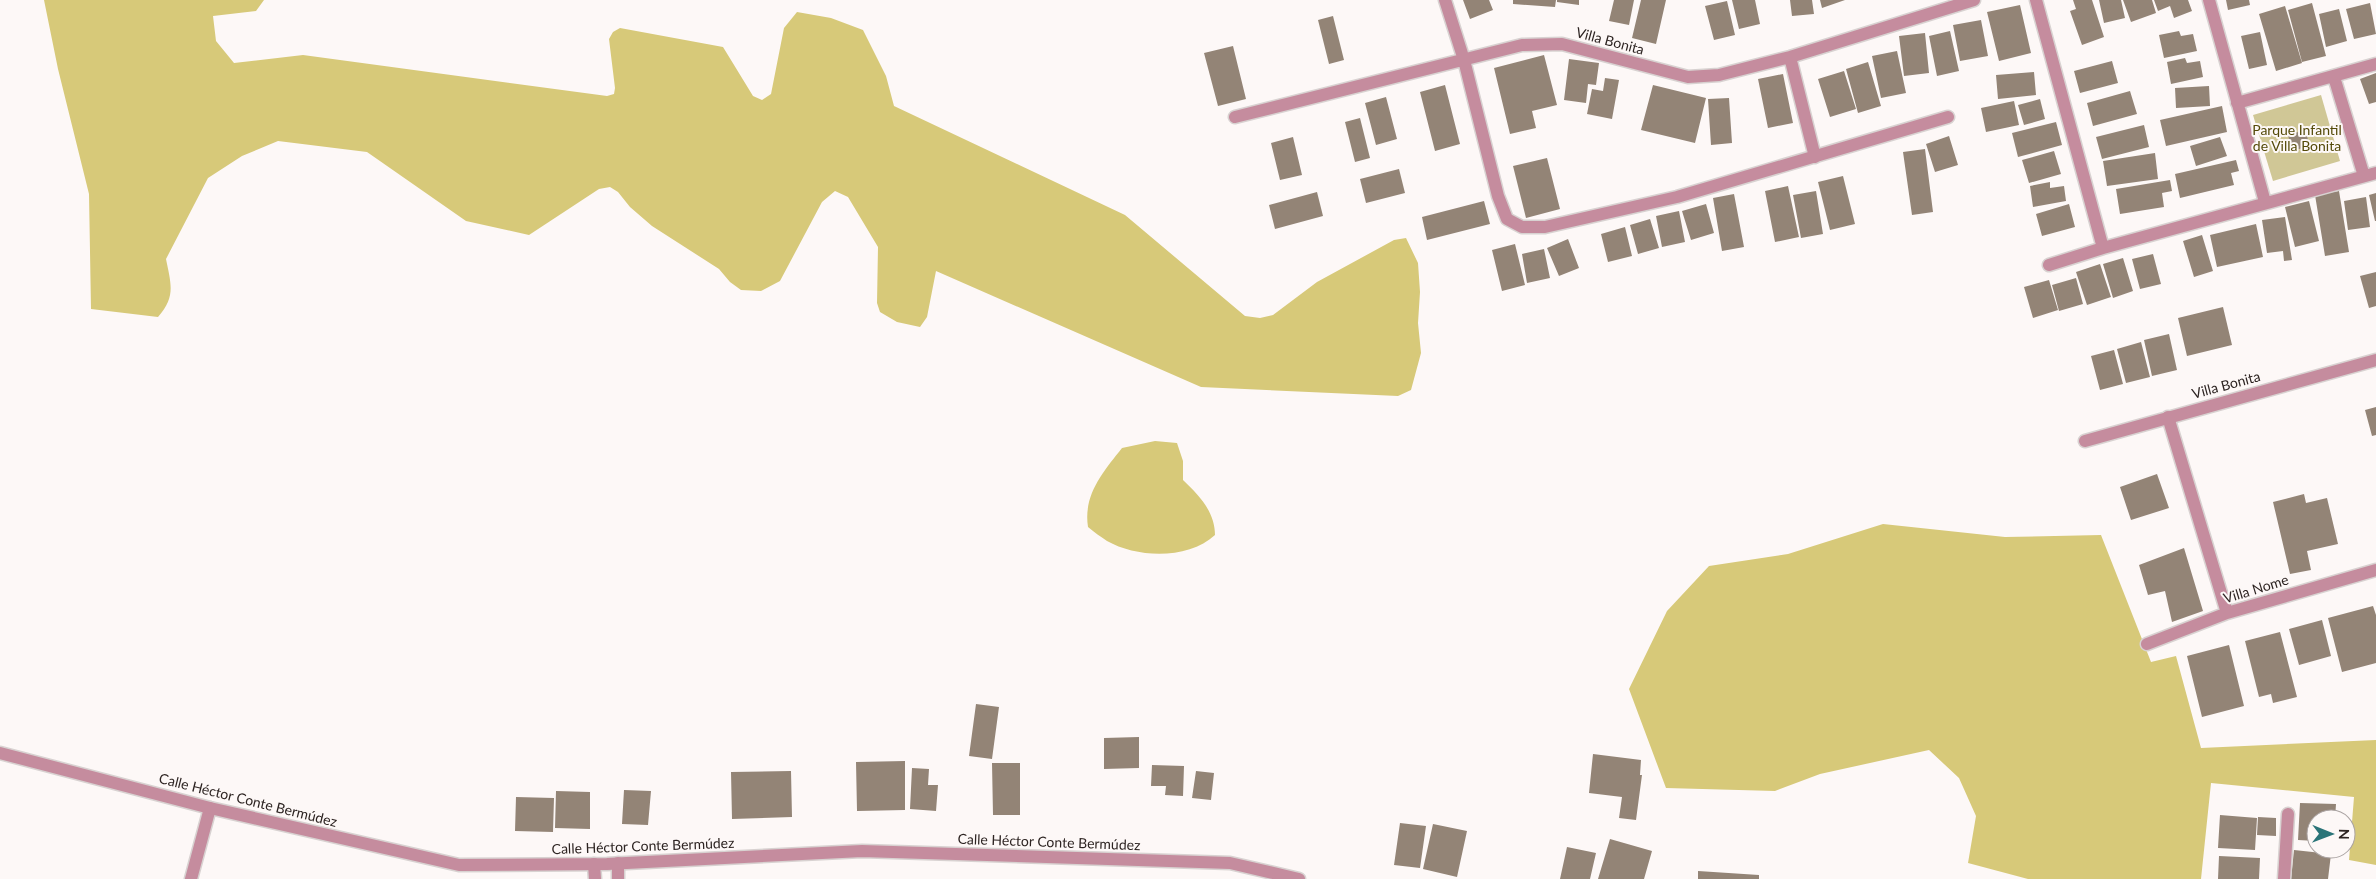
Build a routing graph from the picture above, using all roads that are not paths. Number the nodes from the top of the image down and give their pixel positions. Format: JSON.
{"nodes":[{"id":1,"x":1445,"y":0,"type":"edge"},
{"id":2,"x":1974,"y":0,"type":"edge"},
{"id":3,"x":2036,"y":0,"type":"edge"},
{"id":4,"x":2209,"y":0,"type":"edge"},
{"id":5,"x":1790,"y":57,"type":"junction"},
{"id":6,"x":1464,"y":60,"type":"junction"},
{"id":7,"x":2376,"y":64,"type":"edge"},
{"id":8,"x":2334,"y":77,"type":"junction"},
{"id":9,"x":2238,"y":103,"type":"junction"},
{"id":10,"x":1235,"y":117,"type":"dead end"},
{"id":11,"x":1948,"y":117,"type":"dead end"},
{"id":12,"x":1815,"y":158,"type":"junction"},
{"id":13,"x":2370,"y":174,"type":"edge"},
{"id":14,"x":2265,"y":202,"type":"junction"},
{"id":15,"x":2103,"y":248,"type":"junction"},
{"id":16,"x":2049,"y":266,"type":"dead end"},
{"id":17,"x":2376,"y":360,"type":"edge"},
{"id":18,"x":2168,"y":417,"type":"junction"},
{"id":19,"x":2085,"y":441,"type":"dead end"},
{"id":20,"x":2376,"y":570,"type":"edge"},
{"id":21,"x":2227,"y":613,"type":"junction"},
{"id":22,"x":2147,"y":644,"type":"dead end"},
{"id":23,"x":0,"y":752,"type":"edge"},
{"id":24,"x":210,"y":808,"type":"junction"},
{"id":25,"x":2288,"y":814,"type":"dead end"},
{"id":26,"x":618,"y":863,"type":"junction"},
{"id":27,"x":594,"y":864,"type":"junction"},
{"id":28,"x":191,"y":879,"type":"edge"},
{"id":29,"x":594,"y":879,"type":"edge"},
{"id":30,"x":618,"y":879,"type":"edge"},
{"id":31,"x":1299,"y":879,"type":"edge"},
{"id":32,"x":2284,"y":879,"type":"edge"}],
"edges":[{"from":1,"to":6,"type":"street"},
{"from":2,"to":5,"type":"street","name":"Villa Bonita"},
{"from":3,"to":15,"type":"street"},
{"from":4,"to":9,"type":"street"},
{"from":5,"to":6,"type":"street","name":"Villa Bonita"},
{"from":5,"to":12,"type":"street"},
{"from":6,"to":10,"type":"street","name":"Villa Bonita"},
{"from":6,"to":12,"type":"street"},
{"from":7,"to":8,"type":"street"},
{"from":8,"to":9,"type":"street"},
{"from":8,"to":13,"type":"street"},
{"from":9,"to":14,"type":"street"},
{"from":11,"to":12,"type":"street"},
{"from":13,"to":14,"type":"street"},
{"from":14,"to":15,"type":"street"},
{"from":15,"to":16,"type":"street"},
{"from":17,"to":18,"type":"street","name":"Villa Bonita"},
{"from":18,"to":19,"type":"street","name":"Villa Bonita"},
{"from":18,"to":21,"type":"street"},
{"from":20,"to":21,"type":"street","name":"Villa Nome"},
{"from":21,"to":22,"type":"street","name":"Villa Nome"},
{"from":23,"to":24,"type":"street","name":"Calle Héctor Conte Bermúdez"},
{"from":24,"to":27,"type":"street","name":"Calle Héctor Conte Bermúdez"},
{"from":24,"to":28,"type":"street"},
{"from":25,"to":32,"type":"street"},
{"from":26,"to":27,"type":"street","name":"Calle Héctor Conte Bermúdez"},
{"from":26,"to":30,"type":"street"},
{"from":26,"to":31,"type":"street","name":"Calle Héctor Conte Bermúdez"},
{"from":27,"to":29,"type":"street"}]}
